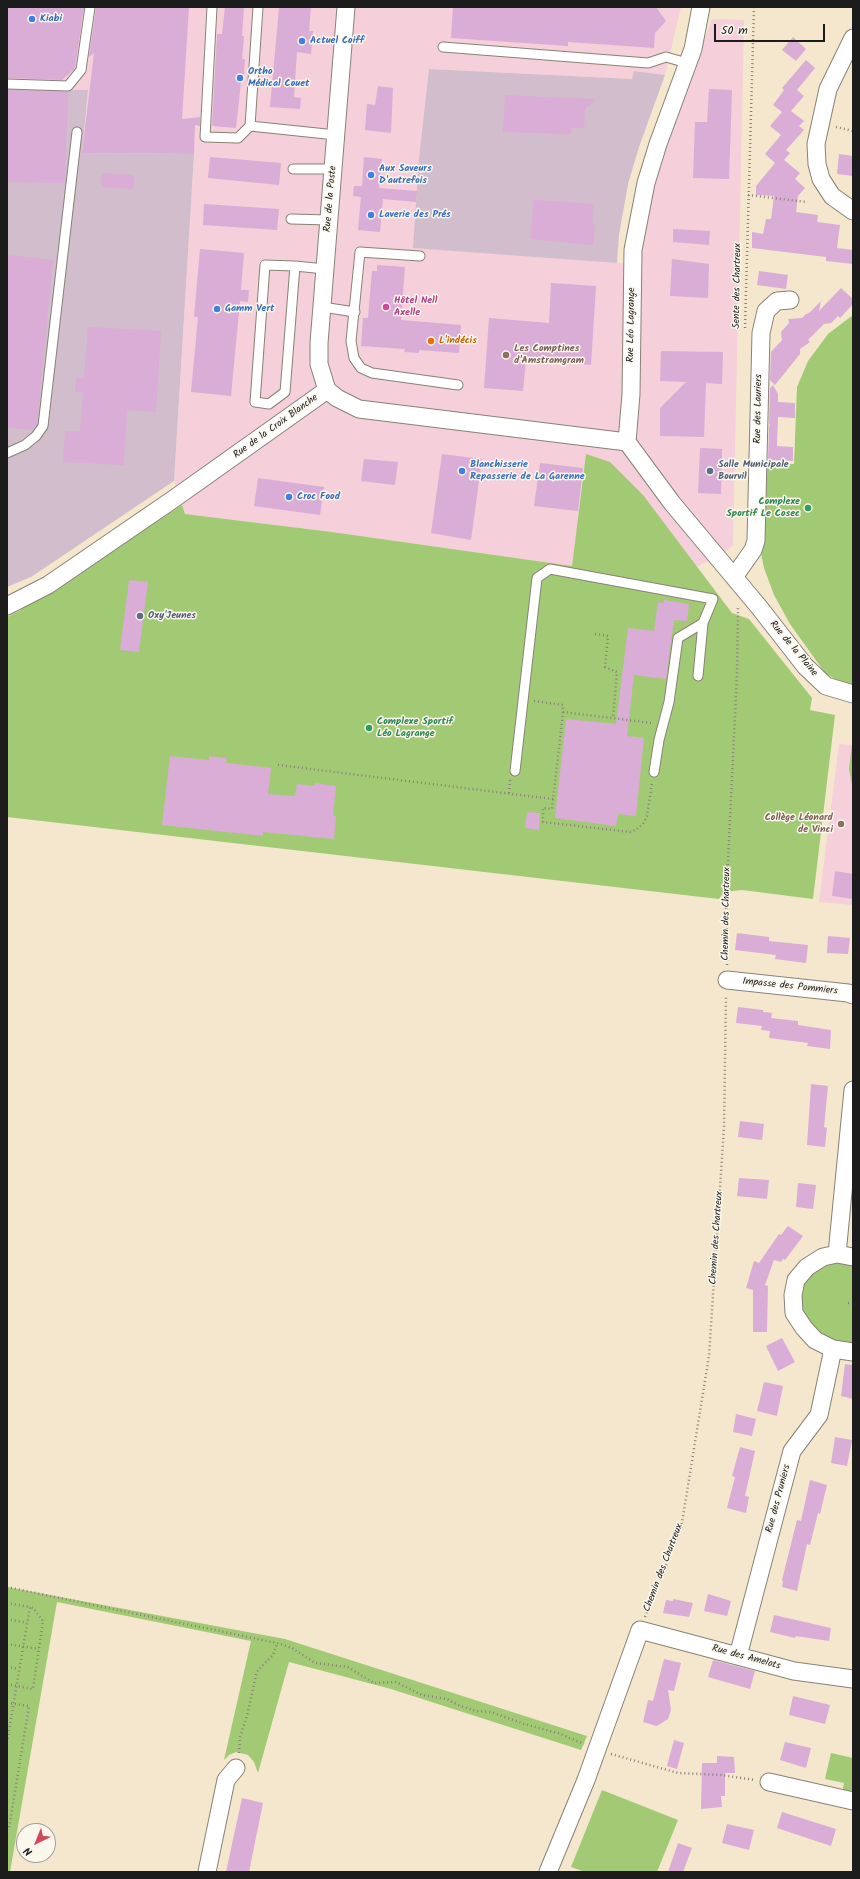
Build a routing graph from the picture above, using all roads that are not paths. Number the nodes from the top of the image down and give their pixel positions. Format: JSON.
{"nodes":[{"id":1,"x":90,"y":7,"type":"edge"},
{"id":2,"x":212,"y":7,"type":"edge"},
{"id":3,"x":258,"y":7,"type":"edge"},
{"id":4,"x":346,"y":7,"type":"edge"},
{"id":5,"x":701,"y":7,"type":"edge"},
{"id":6,"x":853,"y":38,"type":"edge"},
{"id":7,"x":443,"y":46,"type":"dead end"},
{"id":8,"x":687,"y":63,"type":"junction"},
{"id":9,"x":7,"y":84,"type":"edge"},
{"id":10,"x":250,"y":126,"type":"junction"},
{"id":11,"x":77,"y":132,"type":"dead end"},
{"id":12,"x":336,"y":135,"type":"junction"},
{"id":13,"x":293,"y":169,"type":"dead end"},
{"id":14,"x":333,"y":169,"type":"junction"},
{"id":15,"x":853,"y":211,"type":"edge"},
{"id":16,"x":291,"y":219,"type":"dead end"},
{"id":17,"x":329,"y":220,"type":"junction"},
{"id":18,"x":420,"y":256,"type":"dead end"},
{"id":19,"x":295,"y":266,"type":"junction"},
{"id":20,"x":325,"y":269,"type":"junction"},
{"id":21,"x":790,"y":300,"type":"dead end"},
{"id":22,"x":322,"y":307,"type":"junction"},
{"id":23,"x":355,"y":312,"type":"junction"},
{"id":24,"x":458,"y":385,"type":"dead end"},
{"id":25,"x":327,"y":390,"type":"junction"},
{"id":26,"x":627,"y":442,"type":"junction"},
{"id":27,"x":7,"y":453,"type":"edge"},
{"id":28,"x":734,"y":577,"type":"junction"},
{"id":29,"x":7,"y":606,"type":"edge"},
{"id":30,"x":703,"y":623,"type":"junction"},
{"id":31,"x":698,"y":676,"type":"dead end"},
{"id":32,"x":853,"y":694,"type":"edge"},
{"id":33,"x":515,"y":771,"type":"dead end"},
{"id":34,"x":654,"y":772,"type":"road end"},
{"id":35,"x":727,"y":980,"type":"road end"},
{"id":36,"x":853,"y":995,"type":"edge"},
{"id":37,"x":853,"y":1090,"type":"edge"},
{"id":38,"x":845,"y":1255,"type":"edge"},
{"id":39,"x":833,"y":1349,"type":"junction"},
{"id":40,"x":853,"y":1352,"type":"edge"},
{"id":41,"x":738,"y":1656,"type":"junction"},
{"id":42,"x":853,"y":1679,"type":"edge"},
{"id":43,"x":236,"y":1768,"type":"road end"},
{"id":44,"x":769,"y":1782,"type":"road end"},
{"id":45,"x":853,"y":1801,"type":"edge"},
{"id":46,"x":207,"y":1872,"type":"edge"},
{"id":47,"x":548,"y":1872,"type":"edge"}],
"edges":[{"from":1,"to":9,"type":"lane"},
{"from":2,"to":10,"type":"lane"},
{"from":3,"to":10,"type":"lane"},
{"from":4,"to":12,"type":"street","name":"Rue de la Poste"},
{"from":5,"to":8,"type":"street","name":"Rue Léo Lagrange"},
{"from":6,"to":15,"type":"street"},
{"from":7,"to":8,"type":"lane"},
{"from":8,"to":26,"type":"street","name":"Rue Léo Lagrange"},
{"from":10,"to":12,"type":"lane"},
{"from":11,"to":27,"type":"lane"},
{"from":12,"to":14,"type":"street","name":"Rue de la Poste"},
{"from":13,"to":14,"type":"lane"},
{"from":14,"to":17,"type":"street","name":"Rue de la Poste"},
{"from":16,"to":17,"type":"lane"},
{"from":17,"to":20,"type":"street","name":"Rue de la Poste"},
{"from":18,"to":23,"type":"lane"},
{"from":19,"to":19,"type":"lane"},
{"from":19,"to":20,"type":"lane"},
{"from":20,"to":22,"type":"street","name":"Rue de la Poste"},
{"from":21,"to":28,"type":"street","name":"Rue des Lauriers"},
{"from":22,"to":23,"type":"lane"},
{"from":22,"to":25,"type":"street","name":"Rue de la Poste"},
{"from":23,"to":24,"type":"lane"},
{"from":25,"to":26,"type":"street","name":"Rue de la Croix Blanche"},
{"from":25,"to":29,"type":"street","name":"Rue de la Croix Blanche"},
{"from":26,"to":28,"type":"street"},
{"from":28,"to":32,"type":"street","name":"Rue de la Plaine"},
{"from":30,"to":31,"type":"lane"},
{"from":30,"to":33,"type":"lane"},
{"from":30,"to":34,"type":"lane"},
{"from":35,"to":36,"type":"street","name":"Impasse des Pommiers"},
{"from":37,"to":38,"type":"street"},
{"from":38,"to":39,"type":"street"},
{"from":39,"to":40,"type":"street"},
{"from":39,"to":41,"type":"street","name":"Rue des Pruniers"},
{"from":41,"to":42,"type":"street","name":"Rue des Amelots"},
{"from":41,"to":47,"type":"street","name":"Rue des Amelots"},
{"from":43,"to":46,"type":"street"},
{"from":44,"to":45,"type":"street"}]}
